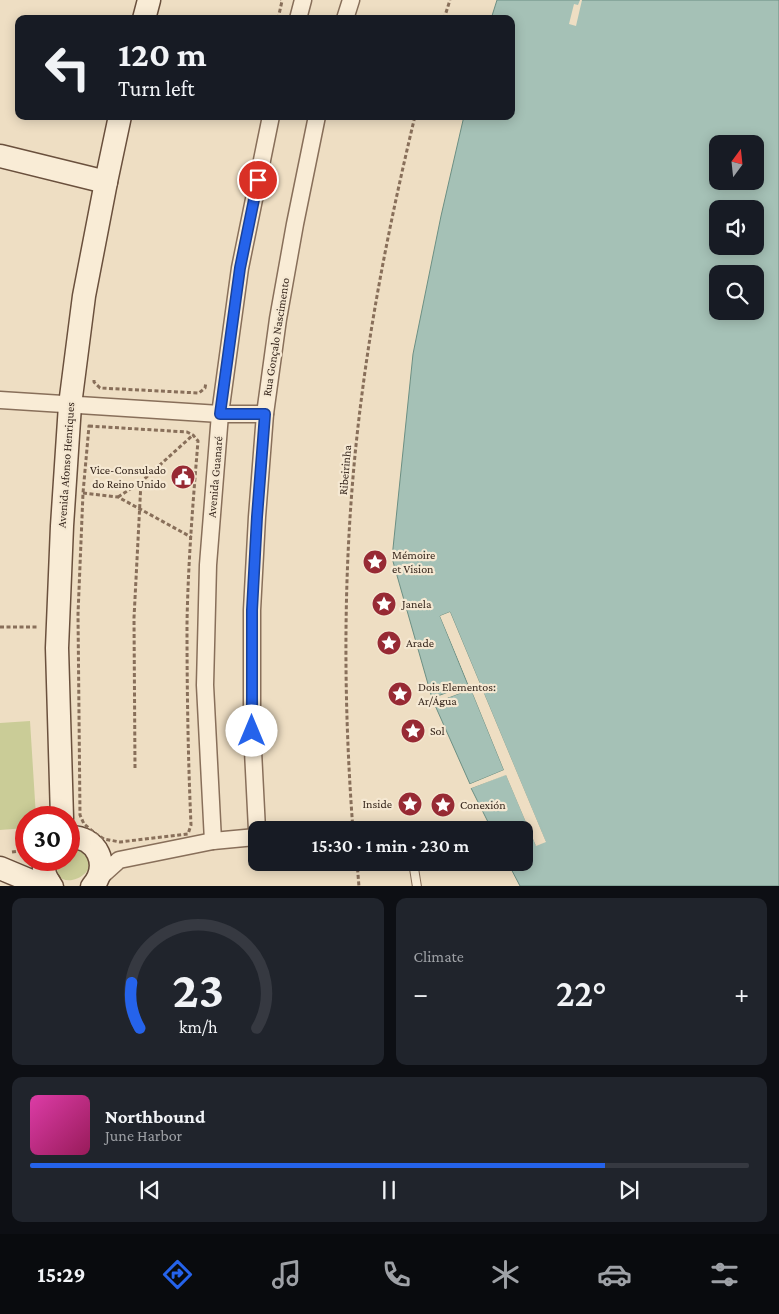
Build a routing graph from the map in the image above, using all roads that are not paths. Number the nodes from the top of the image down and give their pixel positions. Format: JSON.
{"nodes":[{"id":1,"x":149,"y":0,"type":"edge"},
{"id":2,"x":303,"y":0,"type":"edge"},
{"id":3,"x":351,"y":0,"type":"edge"},
{"id":4,"x":145,"y":15,"type":"edge"},
{"id":5,"x":299,"y":15,"type":"edge"},
{"id":6,"x":346,"y":15,"type":"edge"},
{"id":7,"x":119,"y":120,"type":"edge"},
{"id":8,"x":271,"y":120,"type":"edge"},
{"id":9,"x":316,"y":120,"type":"edge"},
{"id":10,"x":0,"y":156,"type":"edge"},
{"id":11,"x":0,"y":167,"type":"edge"},
{"id":12,"x":105,"y":186,"type":"junction"},
{"id":13,"x":0,"y":400,"type":"edge"},
{"id":14,"x":70,"y":405,"type":"junction"},
{"id":15,"x":220,"y":414,"type":"junction"},
{"id":16,"x":265,"y":414,"type":"junction"},
{"id":17,"x":62,"y":806,"type":"edge"},
{"id":18,"x":257,"y":821,"type":"edge"},
{"id":19,"x":80,"y":838,"type":"edge"},
{"id":20,"x":248,"y":838,"type":"edge"},
{"id":21,"x":213,"y":842,"type":"junction"},
{"id":22,"x":0,"y":869,"type":"edge"},
{"id":23,"x":44,"y":871,"type":"edge"},
{"id":24,"x":414,"y":871,"type":"edge"},
{"id":25,"x":96,"y":882,"type":"edge"},
{"id":26,"x":50,"y":884,"type":"edge"},
{"id":27,"x":15,"y":886,"type":"edge"},
{"id":28,"x":417,"y":886,"type":"edge"}],
"edges":[{"from":1,"to":4,"type":"street"},
{"from":2,"to":5,"type":"street"},
{"from":3,"to":6,"type":"street"},
{"from":7,"to":12,"type":"street","name":"Avenida Afonso Henriques"},
{"from":8,"to":15,"type":"street","name":"Avenida Guanaré"},
{"from":9,"to":16,"type":"street","name":"Rua Gonçalo Nascimento"},
{"from":10,"to":12,"type":"street"},
{"from":11,"to":12,"type":"street"},
{"from":12,"to":14,"type":"street","name":"Avenida Afonso Henriques"},
{"from":13,"to":14,"type":"street"},
{"from":14,"to":15,"type":"street"},
{"from":14,"to":17,"type":"street","name":"Avenida Afonso Henriques"},
{"from":15,"to":16,"type":"street"},
{"from":15,"to":21,"type":"street","name":"Avenida Guanaré"},
{"from":16,"to":18,"type":"street","name":"Rua Gonçalo Nascimento"},
{"from":19,"to":25,"type":"street"},
{"from":20,"to":21,"type":"street"},
{"from":21,"to":25,"type":"street"},
{"from":22,"to":26,"type":"street"},
{"from":22,"to":27,"type":"street"},
{"from":23,"to":26,"type":"street"},
{"from":24,"to":28,"type":"lane"}]}
